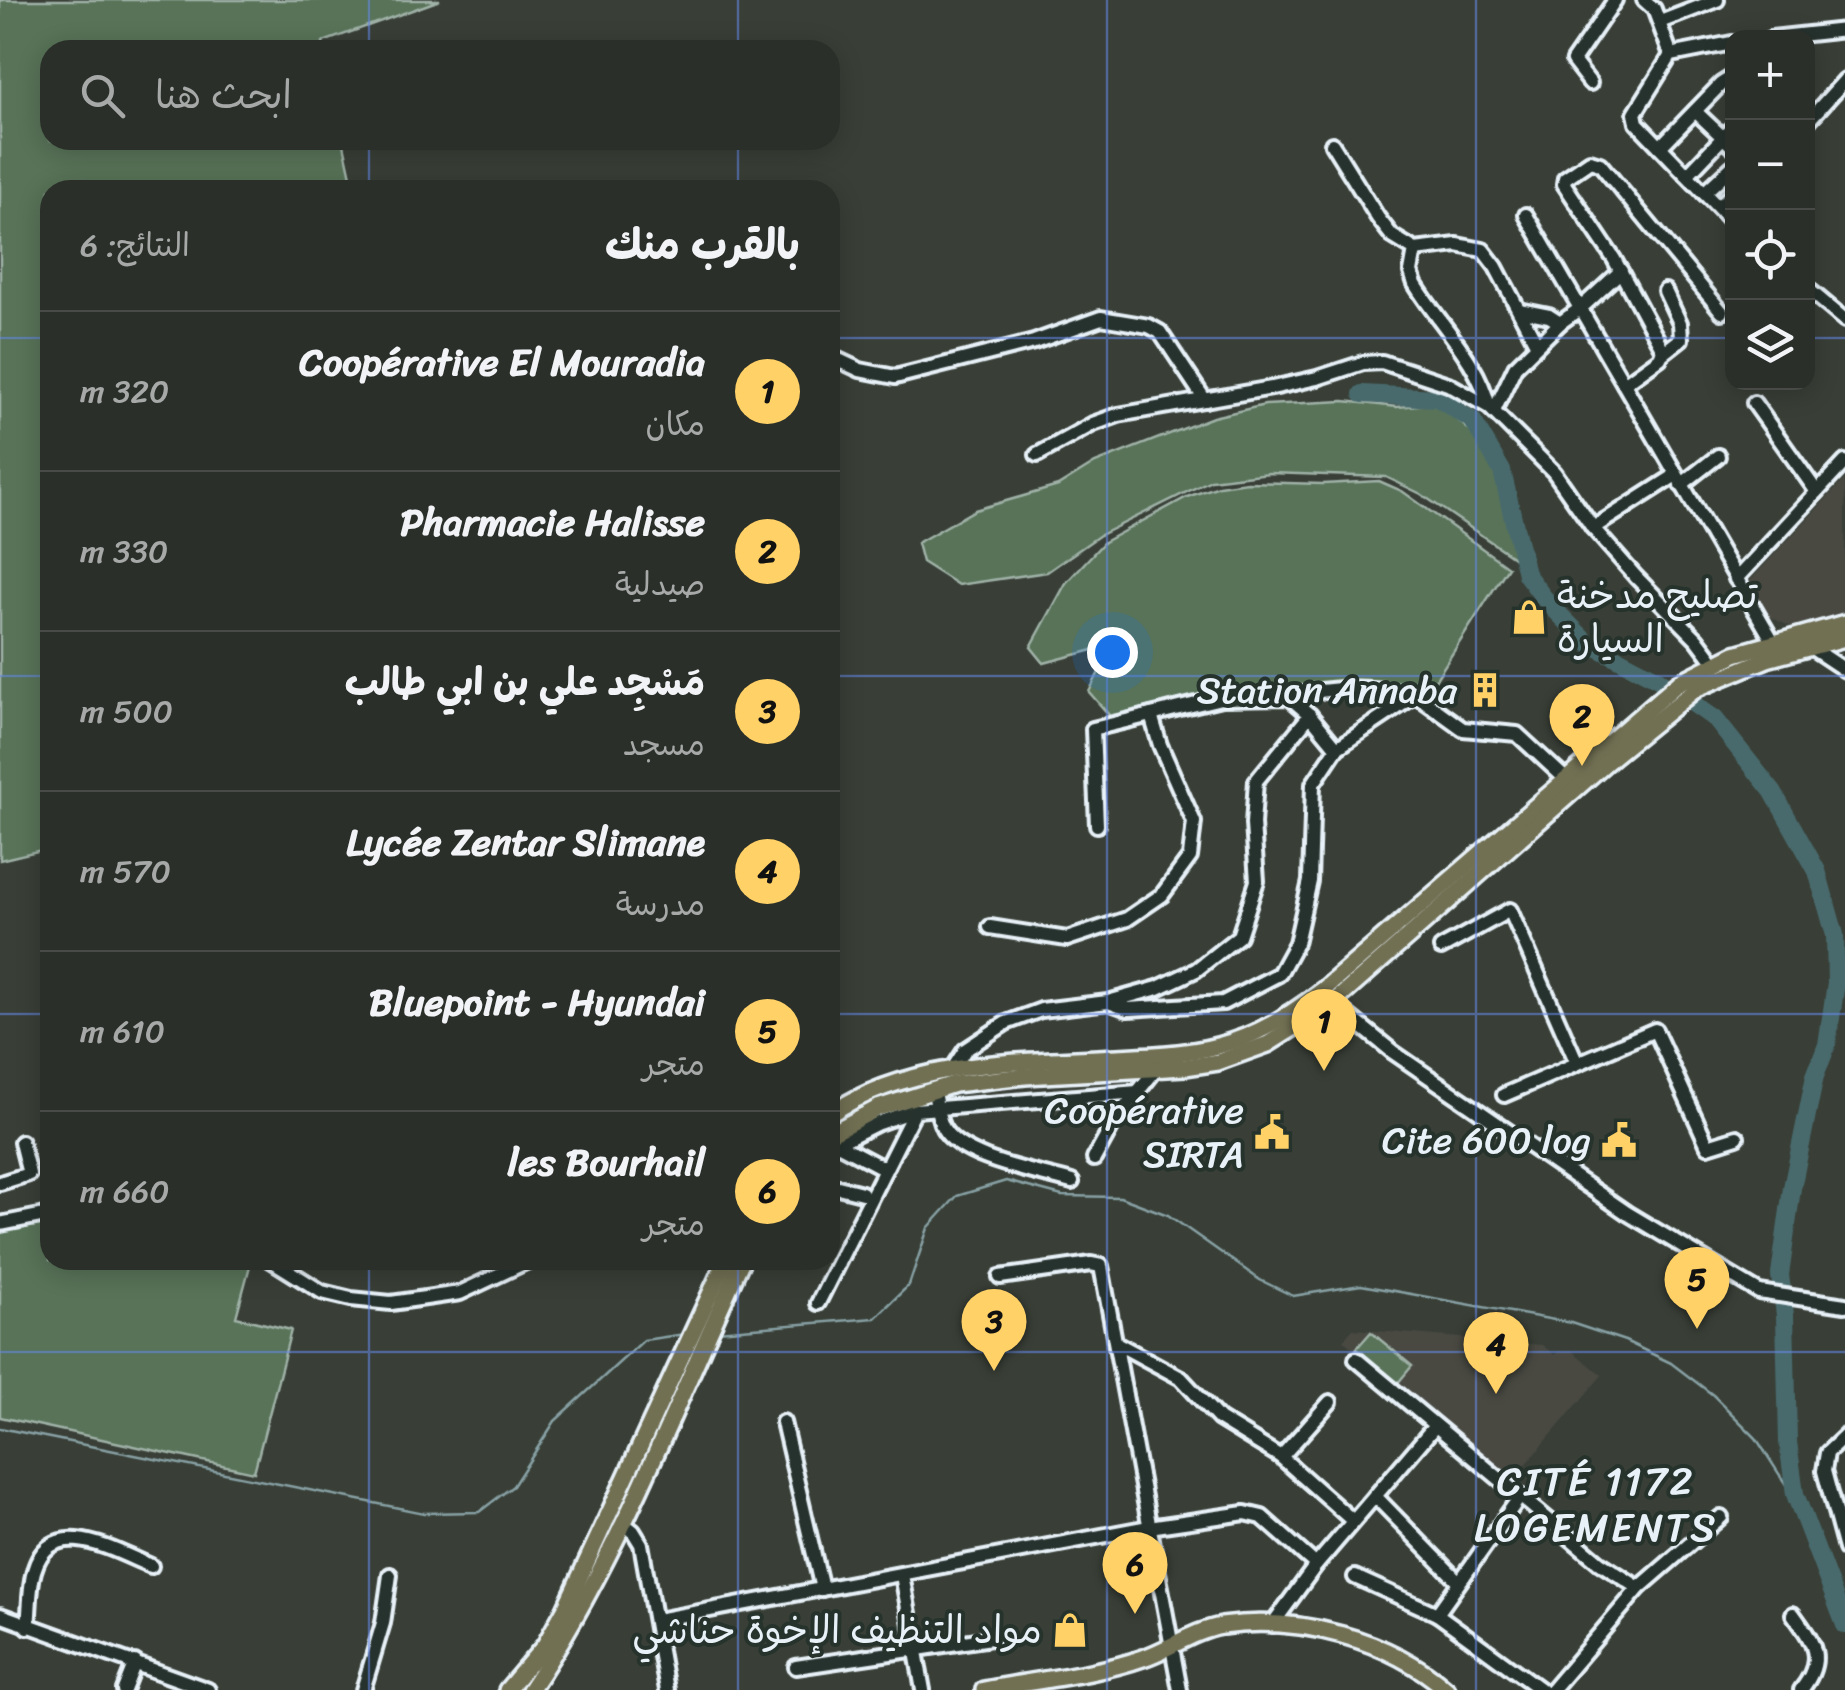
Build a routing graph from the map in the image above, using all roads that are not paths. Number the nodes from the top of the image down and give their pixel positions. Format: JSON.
{"nodes":[{"id":1,"x":1615,"y":0,"type":"edge"},
{"id":2,"x":1644,"y":0,"type":"edge"},
{"id":3,"x":1717,"y":0,"type":"edge"},
{"id":4,"x":1660,"y":22,"type":"junction"},
{"id":5,"x":1845,"y":30,"type":"edge"},
{"id":6,"x":1815,"y":33,"type":"edge"},
{"id":7,"x":1725,"y":45,"type":"edge"},
{"id":8,"x":1672,"y":55,"type":"junction"},
{"id":9,"x":1845,"y":80,"type":"edge"},
{"id":10,"x":1590,"y":84,"type":"dead end"},
{"id":11,"x":1725,"y":88,"type":"edge"},
{"id":12,"x":1696,"y":111,"type":"junction"},
{"id":13,"x":1810,"y":120,"type":"edge"},
{"id":14,"x":1725,"y":133,"type":"edge"},
{"id":15,"x":1725,"y":141,"type":"edge"},
{"id":16,"x":1332,"y":144,"type":"dead end"},
{"id":17,"x":1660,"y":147,"type":"junction"},
{"id":18,"x":1725,"y":174,"type":"edge"},
{"id":19,"x":1687,"y":175,"type":"junction"},
{"id":20,"x":1704,"y":193,"type":"junction"},
{"id":21,"x":1725,"y":200,"type":"edge"},
{"id":22,"x":1718,"y":207,"type":"junction"},
{"id":23,"x":1725,"y":214,"type":"edge"},
{"id":24,"x":1526,"y":215,"type":"dead end"},
{"id":25,"x":1415,"y":250,"type":"junction"},
{"id":26,"x":1620,"y":271,"type":"junction"},
{"id":27,"x":1664,"y":292,"type":"dead end"},
{"id":28,"x":1815,"y":295,"type":"edge"},
{"id":29,"x":1582,"y":307,"type":"junction"},
{"id":30,"x":1519,"y":310,"type":"junction"},
{"id":31,"x":1722,"y":312,"type":"dead end"},
{"id":32,"x":1845,"y":320,"type":"edge"},
{"id":33,"x":1560,"y":322,"type":"junction"},
{"id":34,"x":1536,"y":343,"type":"junction"},
{"id":35,"x":1662,"y":354,"type":"junction"},
{"id":36,"x":840,"y":361,"type":"edge"},
{"id":37,"x":1624,"y":384,"type":"junction"},
{"id":38,"x":1205,"y":400,"type":"junction"},
{"id":39,"x":1754,"y":403,"type":"dead end"},
{"id":40,"x":1492,"y":409,"type":"junction"},
{"id":41,"x":1037,"y":456,"type":"dead end"},
{"id":42,"x":1718,"y":456,"type":"dead end"},
{"id":43,"x":1845,"y":462,"type":"edge"},
{"id":44,"x":1679,"y":480,"type":"junction"},
{"id":45,"x":1817,"y":492,"type":"junction"},
{"id":46,"x":1594,"y":528,"type":"junction"},
{"id":47,"x":1736,"y":579,"type":"junction"},
{"id":48,"x":1845,"y":623,"type":"edge"},
{"id":49,"x":1845,"y":638,"type":"edge"},
{"id":50,"x":1804,"y":641,"type":"junction"},
{"id":51,"x":1774,"y":643,"type":"junction"},
{"id":52,"x":1716,"y":663,"type":"junction"},
{"id":53,"x":1845,"y":670,"type":"edge"},
{"id":54,"x":1676,"y":691,"type":"junction"},
{"id":55,"x":1416,"y":695,"type":"junction"},
{"id":56,"x":1289,"y":697,"type":"junction"},
{"id":57,"x":1151,"y":715,"type":"junction"},
{"id":58,"x":1310,"y":715,"type":"junction"},
{"id":59,"x":1337,"y":748,"type":"junction"},
{"id":60,"x":1571,"y":783,"type":"junction"},
{"id":61,"x":1097,"y":825,"type":"dead end"},
{"id":62,"x":990,"y":927,"type":"dead end"},
{"id":63,"x":1441,"y":948,"type":"dead end"},
{"id":64,"x":1108,"y":1002,"type":"junction"},
{"id":65,"x":1333,"y":1003,"type":"junction"},
{"id":66,"x":1577,"y":1063,"type":"junction"},
{"id":67,"x":1156,"y":1069,"type":"junction"},
{"id":68,"x":952,"y":1070,"type":"junction"},
{"id":69,"x":934,"y":1090,"type":"junction"},
{"id":70,"x":1138,"y":1092,"type":"junction"},
{"id":71,"x":1504,"y":1094,"type":"dead end"},
{"id":72,"x":840,"y":1109,"type":"edge"},
{"id":73,"x":916,"y":1110,"type":"junction"},
{"id":74,"x":936,"y":1110,"type":"junction"},
{"id":75,"x":840,"y":1134,"type":"edge"},
{"id":76,"x":1737,"y":1136,"type":"dead end"},
{"id":77,"x":840,"y":1137,"type":"edge"},
{"id":78,"x":21,"y":1142,"type":"dead end"},
{"id":79,"x":840,"y":1144,"type":"edge"},
{"id":80,"x":1094,"y":1159,"type":"dead end"},
{"id":81,"x":885,"y":1169,"type":"junction"},
{"id":82,"x":0,"y":1182,"type":"edge"},
{"id":83,"x":1072,"y":1182,"type":"dead end"},
{"id":84,"x":840,"y":1188,"type":"edge"},
{"id":85,"x":862,"y":1194,"type":"dead end"},
{"id":86,"x":40,"y":1216,"type":"edge"},
{"id":87,"x":0,"y":1224,"type":"edge"},
{"id":88,"x":840,"y":1259,"type":"edge"},
{"id":89,"x":287,"y":1270,"type":"edge"},
{"id":90,"x":509,"y":1270,"type":"edge"},
{"id":91,"x":723,"y":1270,"type":"edge"},
{"id":92,"x":736,"y":1270,"type":"edge"},
{"id":93,"x":834,"y":1270,"type":"edge"},
{"id":94,"x":1000,"y":1277,"type":"dead end"},
{"id":95,"x":818,"y":1303,"type":"dead end"},
{"id":96,"x":1845,"y":1305,"type":"edge"},
{"id":97,"x":712,"y":1307,"type":"junction"},
{"id":98,"x":1116,"y":1343,"type":"junction"},
{"id":99,"x":693,"y":1349,"type":"junction"},
{"id":100,"x":1356,"y":1359,"type":"dead end"},
{"id":101,"x":1330,"y":1402,"type":"dead end"},
{"id":102,"x":783,"y":1422,"type":"dead end"},
{"id":103,"x":1435,"y":1426,"type":"junction"},
{"id":104,"x":1845,"y":1436,"type":"edge"},
{"id":105,"x":1281,"y":1457,"type":"junction"},
{"id":106,"x":1375,"y":1496,"type":"junction"},
{"id":107,"x":1519,"y":1498,"type":"junction"},
{"id":108,"x":1721,"y":1518,"type":"dead end"},
{"id":109,"x":1353,"y":1522,"type":"junction"},
{"id":110,"x":623,"y":1523,"type":"junction"},
{"id":111,"x":1149,"y":1528,"type":"junction"},
{"id":112,"x":1845,"y":1548,"type":"edge"},
{"id":113,"x":1316,"y":1565,"type":"junction"},
{"id":114,"x":150,"y":1566,"type":"dead end"},
{"id":115,"x":390,"y":1575,"type":"dead end"},
{"id":116,"x":902,"y":1575,"type":"junction"},
{"id":117,"x":1355,"y":1577,"type":"dead end"},
{"id":118,"x":1458,"y":1580,"type":"junction"},
{"id":119,"x":1639,"y":1588,"type":"junction"},
{"id":120,"x":822,"y":1590,"type":"junction"},
{"id":121,"x":1437,"y":1614,"type":"junction"},
{"id":122,"x":1793,"y":1614,"type":"dead end"},
{"id":123,"x":0,"y":1615,"type":"edge"},
{"id":124,"x":656,"y":1620,"type":"junction"},
{"id":125,"x":1272,"y":1625,"type":"junction"},
{"id":126,"x":28,"y":1627,"type":"junction"},
{"id":127,"x":991,"y":1638,"type":"dead end"},
{"id":128,"x":1170,"y":1645,"type":"junction"},
{"id":129,"x":915,"y":1649,"type":"junction"},
{"id":130,"x":135,"y":1662,"type":"junction"},
{"id":131,"x":796,"y":1667,"type":"dead end"},
{"id":132,"x":124,"y":1690,"type":"edge"},
{"id":133,"x":208,"y":1690,"type":"edge"},
{"id":134,"x":363,"y":1690,"type":"edge"},
{"id":135,"x":507,"y":1690,"type":"edge"},
{"id":136,"x":530,"y":1690,"type":"edge"},
{"id":137,"x":667,"y":1690,"type":"edge"},
{"id":138,"x":922,"y":1690,"type":"edge"},
{"id":139,"x":984,"y":1690,"type":"edge"},
{"id":140,"x":1180,"y":1690,"type":"edge"},
{"id":141,"x":1446,"y":1690,"type":"edge"},
{"id":142,"x":1541,"y":1690,"type":"edge"},
{"id":143,"x":1552,"y":1690,"type":"edge"},
{"id":144,"x":1801,"y":1690,"type":"edge"}],
"edges":[{"from":1,"to":10,"type":"street"},
{"from":2,"to":4,"type":"street"},
{"from":3,"to":4,"type":"street"},
{"from":4,"to":8,"type":"street"},
{"from":5,"to":6,"type":"street"},
{"from":7,"to":8,"type":"street"},
{"from":8,"to":17,"type":"street"},
{"from":9,"to":13,"type":"street"},
{"from":11,"to":12,"type":"street"},
{"from":12,"to":14,"type":"street"},
{"from":12,"to":17,"type":"street"},
{"from":15,"to":19,"type":"street"},
{"from":16,"to":25,"type":"street"},
{"from":17,"to":19,"type":"street"},
{"from":18,"to":20,"type":"street"},
{"from":19,"to":20,"type":"street"},
{"from":20,"to":22,"type":"street"},
{"from":21,"to":22,"type":"street"},
{"from":22,"to":23,"type":"street"},
{"from":24,"to":29,"type":"street"},
{"from":25,"to":30,"type":"street"},
{"from":25,"to":40,"type":"street"},
{"from":26,"to":29,"type":"street"},
{"from":26,"to":31,"type":"street"},
{"from":26,"to":35,"type":"street"},
{"from":27,"to":35,"type":"street"},
{"from":28,"to":32,"type":"street"},
{"from":29,"to":33,"type":"street"},
{"from":29,"to":37,"type":"street"},
{"from":30,"to":33,"type":"street"},
{"from":30,"to":34,"type":"street"},
{"from":33,"to":34,"type":"street"},
{"from":34,"to":40,"type":"street"},
{"from":35,"to":37,"type":"street"},
{"from":36,"to":38,"type":"street"},
{"from":37,"to":44,"type":"street"},
{"from":38,"to":40,"type":"street"},
{"from":38,"to":41,"type":"street"},
{"from":39,"to":45,"type":"street"},
{"from":40,"to":46,"type":"street"},
{"from":42,"to":44,"type":"street"},
{"from":43,"to":45,"type":"street"},
{"from":44,"to":46,"type":"street"},
{"from":44,"to":47,"type":"street"},
{"from":45,"to":47,"type":"street"},
{"from":46,"to":52,"type":"street"},
{"from":47,"to":51,"type":"street"},
{"from":48,"to":50,"type":"main road"},
{"from":49,"to":50,"type":"main road"},
{"from":50,"to":51,"type":"main road"},
{"from":50,"to":53,"type":"street"},
{"from":50,"to":54,"type":"main road"},
{"from":51,"to":52,"type":"main road"},
{"from":52,"to":54,"type":"main road"},
{"from":54,"to":60,"type":"main road"},
{"from":55,"to":56,"type":"street"},
{"from":55,"to":59,"type":"street"},
{"from":55,"to":60,"type":"street"},
{"from":56,"to":57,"type":"street"},
{"from":56,"to":58,"type":"street"},
{"from":57,"to":61,"type":"street"},
{"from":57,"to":62,"type":"street"},
{"from":58,"to":59,"type":"street"},
{"from":58,"to":64,"type":"street"},
{"from":59,"to":64,"type":"street"},
{"from":60,"to":65,"type":"main road"},
{"from":60,"to":68,"type":"main road"},
{"from":63,"to":66,"type":"street"},
{"from":64,"to":68,"type":"street"},
{"from":65,"to":67,"type":"main road"},
{"from":65,"to":96,"type":"street"},
{"from":66,"to":71,"type":"street"},
{"from":66,"to":76,"type":"street"},
{"from":67,"to":69,"type":"main road"},
{"from":67,"to":70,"type":"street"},
{"from":68,"to":72,"type":"main road"},
{"from":69,"to":74,"type":"street"},
{"from":69,"to":75,"type":"main road"},
{"from":70,"to":74,"type":"street"},
{"from":70,"to":80,"type":"street"},
{"from":73,"to":74,"type":"street"},
{"from":73,"to":77,"type":"street"},
{"from":73,"to":81,"type":"street"},
{"from":74,"to":83,"type":"street"},
{"from":78,"to":82,"type":"street"},
{"from":79,"to":81,"type":"street"},
{"from":81,"to":88,"type":"street"},
{"from":84,"to":85,"type":"street"},
{"from":86,"to":87,"type":"street"},
{"from":89,"to":90,"type":"street"},
{"from":91,"to":97,"type":"main road"},
{"from":92,"to":97,"type":"main road"},
{"from":93,"to":95,"type":"street"},
{"from":94,"to":98,"type":"street"},
{"from":97,"to":99,"type":"main road"},
{"from":98,"to":105,"type":"street"},
{"from":98,"to":111,"type":"street"},
{"from":99,"to":110,"type":"main road"},
{"from":99,"to":135,"type":"main road"},
{"from":100,"to":103,"type":"street"},
{"from":101,"to":105,"type":"street"},
{"from":102,"to":120,"type":"street"},
{"from":103,"to":106,"type":"street"},
{"from":103,"to":107,"type":"street"},
{"from":104,"to":112,"type":"street"},
{"from":105,"to":109,"type":"street"},
{"from":106,"to":109,"type":"street"},
{"from":106,"to":118,"type":"street"},
{"from":107,"to":118,"type":"street"},
{"from":107,"to":119,"type":"street"},
{"from":108,"to":119,"type":"street"},
{"from":109,"to":113,"type":"street"},
{"from":110,"to":124,"type":"street"},
{"from":110,"to":136,"type":"main road"},
{"from":111,"to":113,"type":"street"},
{"from":111,"to":116,"type":"street"},
{"from":111,"to":128,"type":"street"},
{"from":113,"to":125,"type":"street"},
{"from":114,"to":126,"type":"street"},
{"from":115,"to":134,"type":"street"},
{"from":116,"to":120,"type":"street"},
{"from":116,"to":129,"type":"street"},
{"from":117,"to":121,"type":"street"},
{"from":118,"to":121,"type":"street"},
{"from":119,"to":143,"type":"street"},
{"from":120,"to":124,"type":"street"},
{"from":121,"to":142,"type":"street"},
{"from":122,"to":144,"type":"street"},
{"from":123,"to":126,"type":"street"},
{"from":124,"to":137,"type":"street"},
{"from":125,"to":128,"type":"main road"},
{"from":125,"to":141,"type":"main road"},
{"from":126,"to":130,"type":"street"},
{"from":127,"to":129,"type":"street"},
{"from":128,"to":139,"type":"main road"},
{"from":128,"to":140,"type":"street"},
{"from":129,"to":131,"type":"street"},
{"from":129,"to":138,"type":"street"},
{"from":130,"to":132,"type":"street"},
{"from":130,"to":133,"type":"street"}]}
